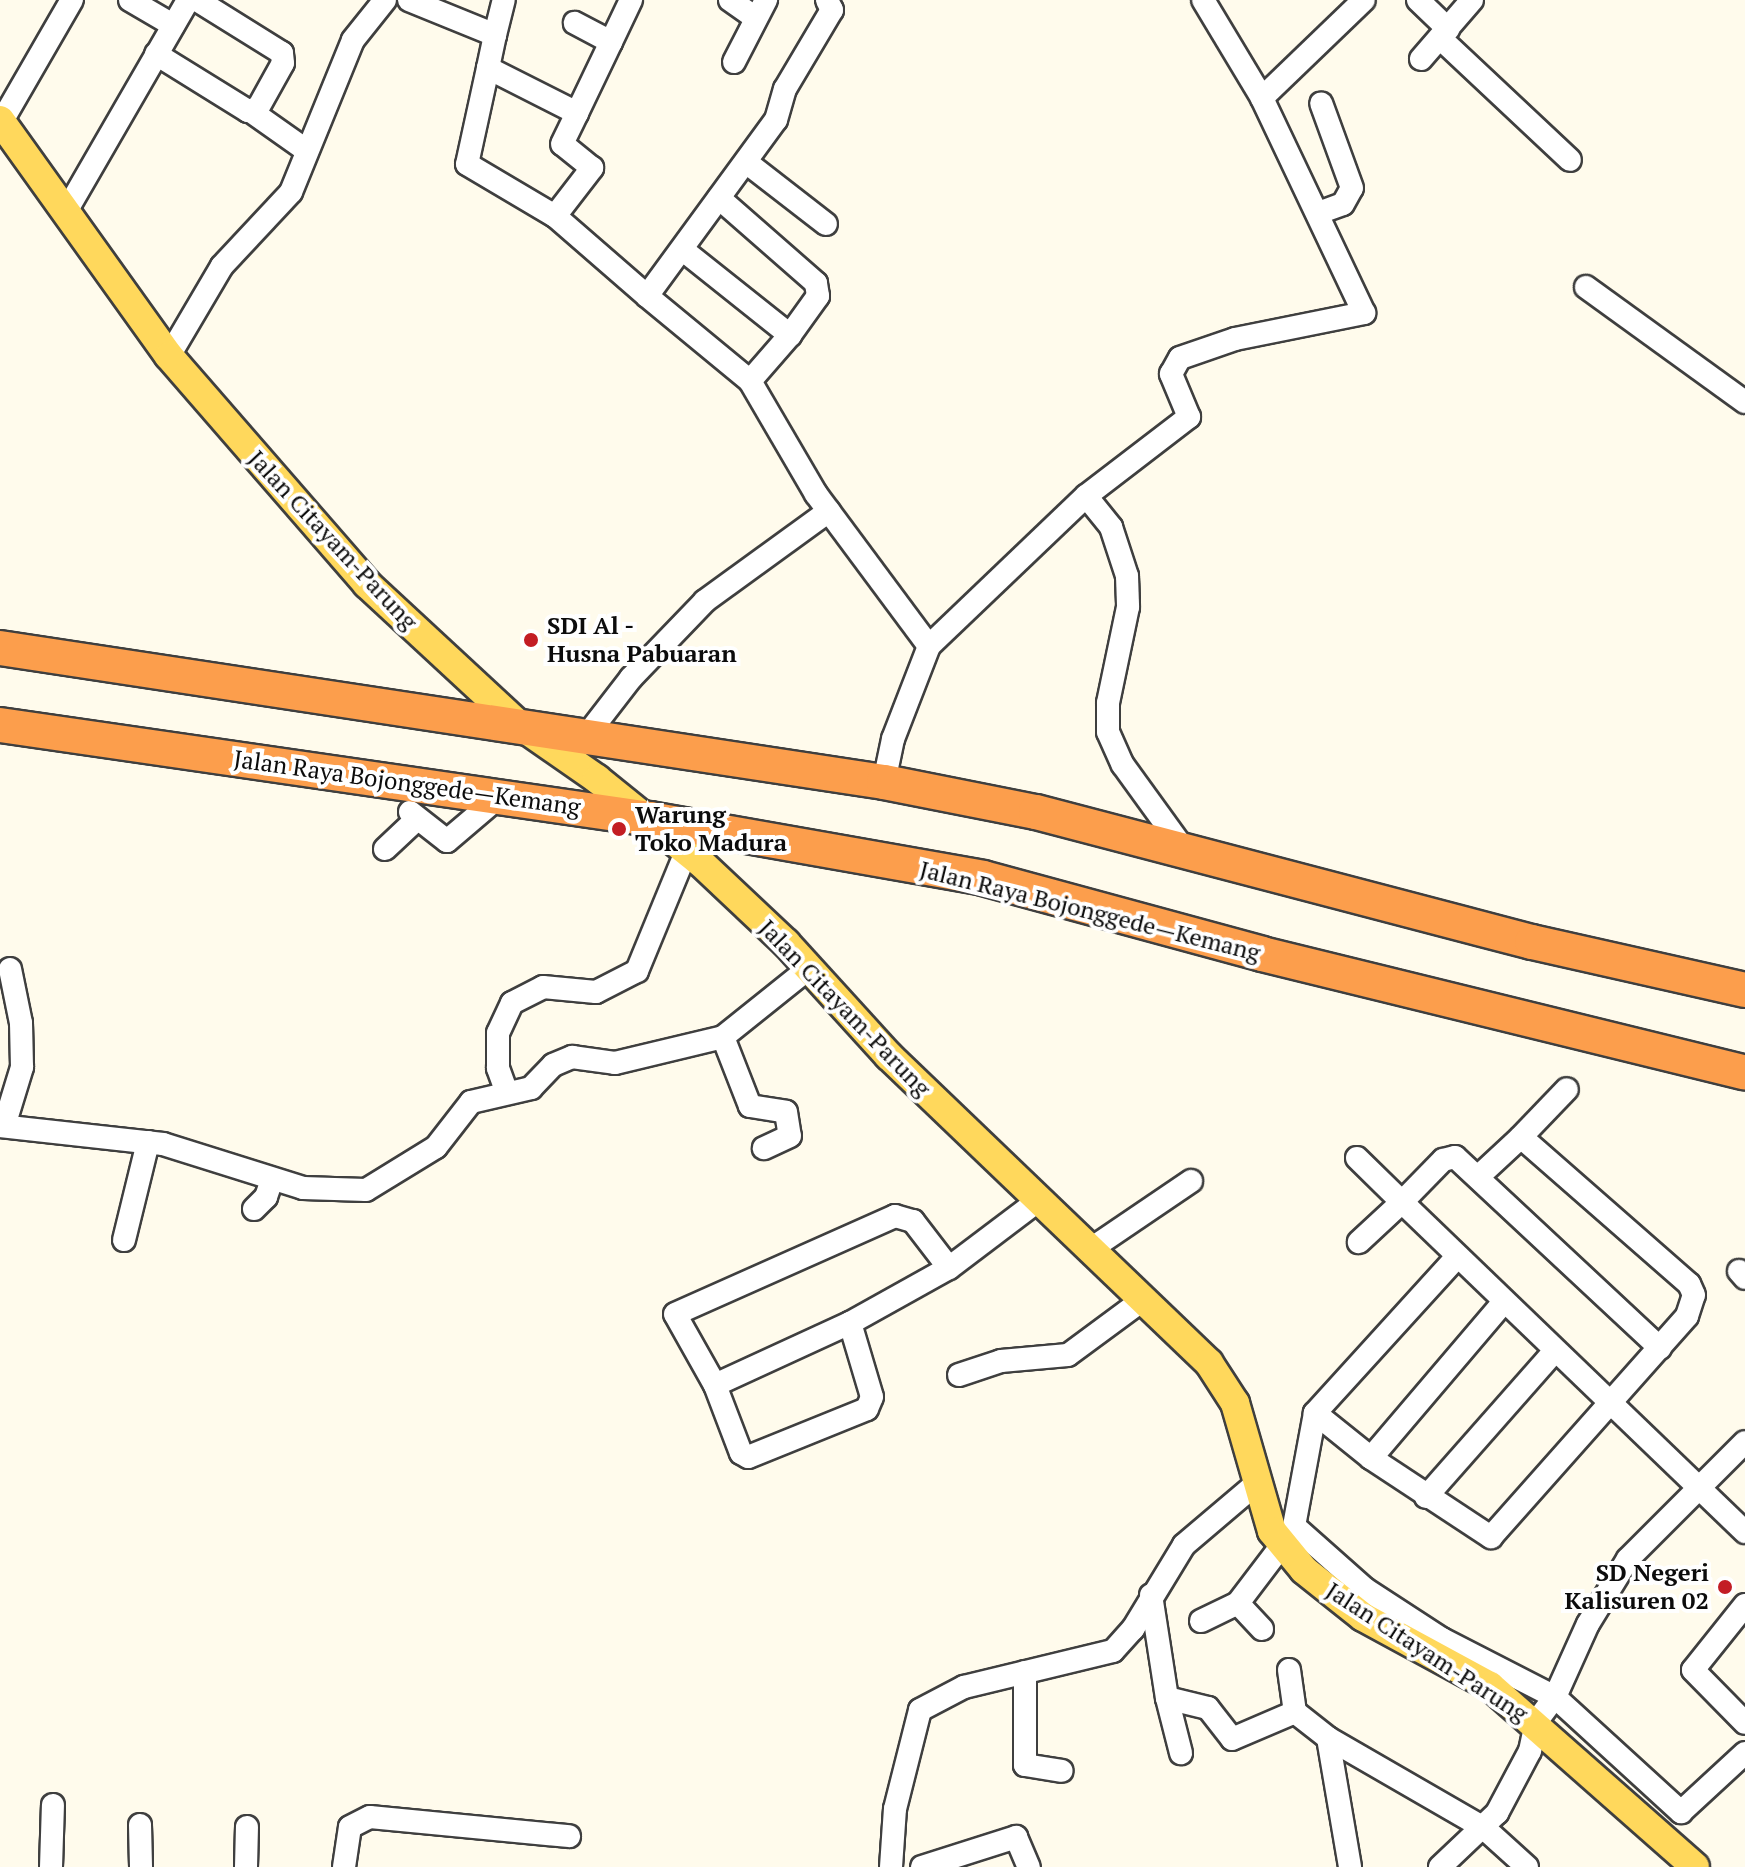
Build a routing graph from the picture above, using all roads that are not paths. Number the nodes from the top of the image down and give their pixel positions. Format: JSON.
{"nodes":[{"id":1,"x":72,"y":0,"type":"edge"},
{"id":2,"x":130,"y":0,"type":"edge"},
{"id":3,"x":188,"y":0,"type":"edge"},
{"id":4,"x":197,"y":0,"type":"edge"},
{"id":5,"x":385,"y":0,"type":"edge"},
{"id":6,"x":409,"y":0,"type":"edge"},
{"id":7,"x":504,"y":0,"type":"edge"},
{"id":8,"x":631,"y":0,"type":"edge"},
{"id":9,"x":730,"y":0,"type":"edge"},
{"id":10,"x":827,"y":0,"type":"edge"},
{"id":11,"x":1203,"y":0,"type":"edge"},
{"id":12,"x":1364,"y":0,"type":"edge"},
{"id":13,"x":1418,"y":0,"type":"edge"},
{"id":14,"x":1472,"y":0,"type":"edge"},
{"id":15,"x":760,"y":8,"type":"edge"},
{"id":16,"x":575,"y":23,"type":"dead end"},
{"id":17,"x":173,"y":25,"type":"junction"},
{"id":18,"x":1444,"y":33,"type":"junction"},
{"id":19,"x":495,"y":35,"type":"junction"},
{"id":20,"x":611,"y":42,"type":"junction"},
{"id":21,"x":156,"y":54,"type":"junction"},
{"id":22,"x":1421,"y":59,"type":"dead end"},
{"id":23,"x":734,"y":62,"type":"dead end"},
{"id":24,"x":488,"y":68,"type":"junction"},
{"id":25,"x":1262,"y":98,"type":"junction"},
{"id":26,"x":1321,"y":103,"type":"dead end"},
{"id":27,"x":252,"y":112,"type":"junction"},
{"id":28,"x":577,"y":113,"type":"junction"},
{"id":29,"x":1,"y":120,"type":"edge"},
{"id":30,"x":303,"y":148,"type":"dead end"},
{"id":31,"x":1570,"y":160,"type":"dead end"},
{"id":32,"x":746,"y":162,"type":"junction"},
{"id":33,"x":719,"y":198,"type":"junction"},
{"id":34,"x":68,"y":208,"type":"junction"},
{"id":35,"x":1321,"y":212,"type":"junction"},
{"id":36,"x":555,"y":216,"type":"junction"},
{"id":37,"x":826,"y":224,"type":"dead end"},
{"id":38,"x":683,"y":250,"type":"junction"},
{"id":39,"x":1586,"y":287,"type":"dead end"},
{"id":40,"x":647,"y":296,"type":"junction"},
{"id":41,"x":790,"y":335,"type":"junction"},
{"id":42,"x":169,"y":356,"type":"junction"},
{"id":43,"x":750,"y":381,"type":"junction"},
{"id":44,"x":1745,"y":402,"type":"edge"},
{"id":45,"x":1086,"y":496,"type":"junction"},
{"id":46,"x":829,"y":511,"type":"junction"},
{"id":47,"x":929,"y":646,"type":"junction"},
{"id":48,"x":0,"y":648,"type":"edge"},
{"id":49,"x":518,"y":724,"type":"junction"},
{"id":50,"x":0,"y":725,"type":"edge"},
{"id":51,"x":587,"y":735,"type":"junction"},
{"id":52,"x":884,"y":782,"type":"junction"},
{"id":53,"x":500,"y":796,"type":"junction"},
{"id":54,"x":650,"y":819,"type":"junction"},
{"id":55,"x":385,"y":849,"type":"dead end"},
{"id":56,"x":686,"y":852,"type":"junction"},
{"id":57,"x":1186,"y":852,"type":"junction"},
{"id":58,"x":809,"y":968,"type":"junction"},
{"id":59,"x":10,"y":969,"type":"dead end"},
{"id":60,"x":1745,"y":990,"type":"edge"},
{"id":61,"x":723,"y":1037,"type":"junction"},
{"id":62,"x":1745,"y":1073,"type":"edge"},
{"id":63,"x":1567,"y":1089,"type":"dead end"},
{"id":64,"x":507,"y":1093,"type":"junction"},
{"id":65,"x":2,"y":1126,"type":"edge"},
{"id":66,"x":1521,"y":1137,"type":"junction"},
{"id":67,"x":148,"y":1142,"type":"junction"},
{"id":68,"x":764,"y":1148,"type":"dead end"},
{"id":69,"x":1357,"y":1158,"type":"dead end"},
{"id":70,"x":1479,"y":1176,"type":"junction"},
{"id":71,"x":272,"y":1180,"type":"junction"},
{"id":72,"x":1191,"y":1181,"type":"dead end"},
{"id":73,"x":1039,"y":1200,"type":"junction"},
{"id":74,"x":1402,"y":1202,"type":"junction"},
{"id":75,"x":254,"y":1209,"type":"dead end"},
{"id":76,"x":124,"y":1240,"type":"dead end"},
{"id":77,"x":1359,"y":1242,"type":"dead end"},
{"id":78,"x":1091,"y":1249,"type":"junction"},
{"id":79,"x":1456,"y":1258,"type":"junction"},
{"id":80,"x":949,"y":1268,"type":"junction"},
{"id":81,"x":1144,"y":1299,"type":"junction"},
{"id":82,"x":1504,"y":1302,"type":"junction"},
{"id":83,"x":850,"y":1323,"type":"junction"},
{"id":84,"x":1660,"y":1348,"type":"junction"},
{"id":85,"x":1554,"y":1352,"type":"junction"},
{"id":86,"x":959,"y":1375,"type":"dead end"},
{"id":87,"x":715,"y":1385,"type":"junction"},
{"id":88,"x":1609,"y":1406,"type":"junction"},
{"id":89,"x":1315,"y":1413,"type":"junction"},
{"id":90,"x":1745,"y":1442,"type":"edge"},
{"id":91,"x":1371,"y":1458,"type":"junction"},
{"id":92,"x":1256,"y":1484,"type":"junction"},
{"id":93,"x":1697,"y":1488,"type":"junction"},
{"id":94,"x":1426,"y":1497,"type":"junction"},
{"id":95,"x":1745,"y":1532,"type":"edge"},
{"id":96,"x":1282,"y":1545,"type":"junction"},
{"id":97,"x":1151,"y":1595,"type":"junction"},
{"id":98,"x":1238,"y":1603,"type":"junction"},
{"id":99,"x":1745,"y":1605,"type":"edge"},
{"id":100,"x":1201,"y":1621,"type":"dead end"},
{"id":101,"x":1262,"y":1629,"type":"dead end"},
{"id":102,"x":1289,"y":1670,"type":"dead end"},
{"id":103,"x":1025,"y":1672,"type":"junction"},
{"id":104,"x":1555,"y":1697,"type":"junction"},
{"id":105,"x":1167,"y":1698,"type":"junction"},
{"id":106,"x":1295,"y":1712,"type":"junction"},
{"id":107,"x":1536,"y":1722,"type":"junction"},
{"id":108,"x":1745,"y":1723,"type":"edge"},
{"id":109,"x":1328,"y":1738,"type":"junction"},
{"id":110,"x":1181,"y":1753,"type":"dead end"},
{"id":111,"x":1745,"y":1753,"type":"edge"},
{"id":112,"x":1062,"y":1771,"type":"dead end"},
{"id":113,"x":53,"y":1805,"type":"dead end"},
{"id":114,"x":140,"y":1825,"type":"dead end"},
{"id":115,"x":247,"y":1827,"type":"dead end"},
{"id":116,"x":1484,"y":1828,"type":"junction"},
{"id":117,"x":569,"y":1836,"type":"dead end"},
{"id":118,"x":51,"y":1867,"type":"edge"},
{"id":119,"x":141,"y":1867,"type":"edge"},
{"id":120,"x":246,"y":1867,"type":"edge"},
{"id":121,"x":344,"y":1867,"type":"edge"},
{"id":122,"x":891,"y":1867,"type":"edge"},
{"id":123,"x":922,"y":1867,"type":"edge"},
{"id":124,"x":1029,"y":1867,"type":"edge"},
{"id":125,"x":1350,"y":1867,"type":"edge"},
{"id":126,"x":1440,"y":1867,"type":"edge"},
{"id":127,"x":1527,"y":1867,"type":"edge"},
{"id":128,"x":1695,"y":1867,"type":"edge"}],
"edges":[{"from":1,"to":29,"type":"street"},
{"from":2,"to":17,"type":"street"},
{"from":3,"to":17,"type":"street"},
{"from":4,"to":27,"type":"street"},
{"from":5,"to":42,"type":"street"},
{"from":6,"to":19,"type":"street"},
{"from":7,"to":19,"type":"street"},
{"from":8,"to":20,"type":"street"},
{"from":9,"to":15,"type":"street"},
{"from":10,"to":32,"type":"street"},
{"from":11,"to":25,"type":"street"},
{"from":12,"to":25,"type":"street"},
{"from":13,"to":18,"type":"street"},
{"from":14,"to":18,"type":"street"},
{"from":15,"to":23,"type":"street"},
{"from":16,"to":20,"type":"street"},
{"from":17,"to":21,"type":"street"},
{"from":18,"to":22,"type":"street"},
{"from":18,"to":31,"type":"street"},
{"from":19,"to":24,"type":"street"},
{"from":20,"to":28,"type":"street"},
{"from":21,"to":27,"type":"street"},
{"from":21,"to":34,"type":"street"},
{"from":24,"to":28,"type":"street"},
{"from":24,"to":36,"type":"street"},
{"from":25,"to":35,"type":"street"},
{"from":26,"to":35,"type":"street"},
{"from":27,"to":30,"type":"street"},
{"from":28,"to":36,"type":"street"},
{"from":29,"to":34,"type":"main road","name":"Jalan Citayam-Parung"},
{"from":32,"to":33,"type":"street"},
{"from":32,"to":37,"type":"street"},
{"from":33,"to":38,"type":"street"},
{"from":33,"to":41,"type":"street"},
{"from":34,"to":42,"type":"main road","name":"Jalan Citayam-Parung"},
{"from":35,"to":45,"type":"street"},
{"from":36,"to":40,"type":"street"},
{"from":38,"to":40,"type":"street"},
{"from":38,"to":41,"type":"street"},
{"from":39,"to":44,"type":"street"},
{"from":40,"to":43,"type":"street"},
{"from":41,"to":43,"type":"street"},
{"from":42,"to":49,"type":"main road","name":"Jalan Citayam-Parung"},
{"from":43,"to":46,"type":"street"},
{"from":45,"to":47,"type":"street"},
{"from":45,"to":57,"type":"street"},
{"from":46,"to":47,"type":"street"},
{"from":46,"to":51,"type":"street"},
{"from":47,"to":52,"type":"street"},
{"from":48,"to":49,"type":"highway"},
{"from":49,"to":51,"type":"highway"},
{"from":49,"to":54,"type":"main road","name":"Jalan Citayam-Parung"},
{"from":50,"to":53,"type":"highway","name":"Jalan Raya Bojonggede—Kemang"},
{"from":51,"to":52,"type":"highway"},
{"from":52,"to":57,"type":"highway"},
{"from":53,"to":54,"type":"highway","name":"Jalan Raya Bojonggede—Kemang"},
{"from":53,"to":55,"type":"street"},
{"from":54,"to":56,"type":"main road","name":"Jalan Citayam-Parung"},
{"from":54,"to":62,"type":"highway","name":"Jalan Raya Bojonggede—Kemang"},
{"from":56,"to":58,"type":"main road","name":"Jalan Citayam-Parung"},
{"from":56,"to":64,"type":"street"},
{"from":57,"to":60,"type":"highway"},
{"from":58,"to":61,"type":"street"},
{"from":58,"to":73,"type":"main road","name":"Jalan Citayam-Parung"},
{"from":59,"to":65,"type":"street"},
{"from":61,"to":64,"type":"street"},
{"from":61,"to":68,"type":"street"},
{"from":63,"to":66,"type":"street"},
{"from":64,"to":71,"type":"street"},
{"from":65,"to":67,"type":"street"},
{"from":66,"to":70,"type":"street"},
{"from":66,"to":84,"type":"street"},
{"from":67,"to":71,"type":"street"},
{"from":67,"to":76,"type":"street"},
{"from":69,"to":74,"type":"street"},
{"from":70,"to":74,"type":"street"},
{"from":70,"to":84,"type":"street"},
{"from":71,"to":75,"type":"street"},
{"from":72,"to":78,"type":"street"},
{"from":73,"to":78,"type":"main road","name":"Jalan Citayam-Parung"},
{"from":73,"to":80,"type":"street"},
{"from":74,"to":77,"type":"street"},
{"from":74,"to":79,"type":"street"},
{"from":78,"to":81,"type":"main road","name":"Jalan Citayam-Parung"},
{"from":79,"to":82,"type":"street"},
{"from":79,"to":89,"type":"street"},
{"from":80,"to":83,"type":"street"},
{"from":80,"to":87,"type":"street"},
{"from":81,"to":86,"type":"street"},
{"from":81,"to":92,"type":"main road","name":"Jalan Citayam-Parung"},
{"from":82,"to":85,"type":"street"},
{"from":82,"to":91,"type":"street"},
{"from":83,"to":87,"type":"street"},
{"from":83,"to":87,"type":"street"},
{"from":84,"to":88,"type":"street"},
{"from":85,"to":88,"type":"street"},
{"from":85,"to":94,"type":"street"},
{"from":88,"to":93,"type":"street"},
{"from":88,"to":94,"type":"street"},
{"from":89,"to":91,"type":"street"},
{"from":89,"to":104,"type":"street"},
{"from":90,"to":93,"type":"street"},
{"from":91,"to":94,"type":"street"},
{"from":92,"to":96,"type":"main road","name":"Jalan Citayam-Parung"},
{"from":92,"to":97,"type":"street"},
{"from":93,"to":95,"type":"street"},
{"from":93,"to":104,"type":"street"},
{"from":96,"to":98,"type":"street"},
{"from":96,"to":107,"type":"main road","name":"Jalan Citayam-Parung"},
{"from":97,"to":103,"type":"street"},
{"from":97,"to":105,"type":"street"},
{"from":98,"to":100,"type":"street"},
{"from":98,"to":101,"type":"street"},
{"from":99,"to":108,"type":"street"},
{"from":102,"to":106,"type":"street"},
{"from":103,"to":112,"type":"street"},
{"from":103,"to":122,"type":"street"},
{"from":104,"to":107,"type":"street"},
{"from":104,"to":111,"type":"street"},
{"from":105,"to":106,"type":"street"},
{"from":105,"to":110,"type":"street"},
{"from":106,"to":109,"type":"street"},
{"from":107,"to":116,"type":"street"},
{"from":107,"to":128,"type":"main road","name":"Jalan Citayam-Parung"},
{"from":109,"to":116,"type":"street"},
{"from":109,"to":125,"type":"street"},
{"from":113,"to":118,"type":"street"},
{"from":114,"to":119,"type":"street"},
{"from":115,"to":120,"type":"street"},
{"from":116,"to":126,"type":"street"},
{"from":116,"to":127,"type":"street"},
{"from":117,"to":121,"type":"street"},
{"from":123,"to":124,"type":"street"}]}
